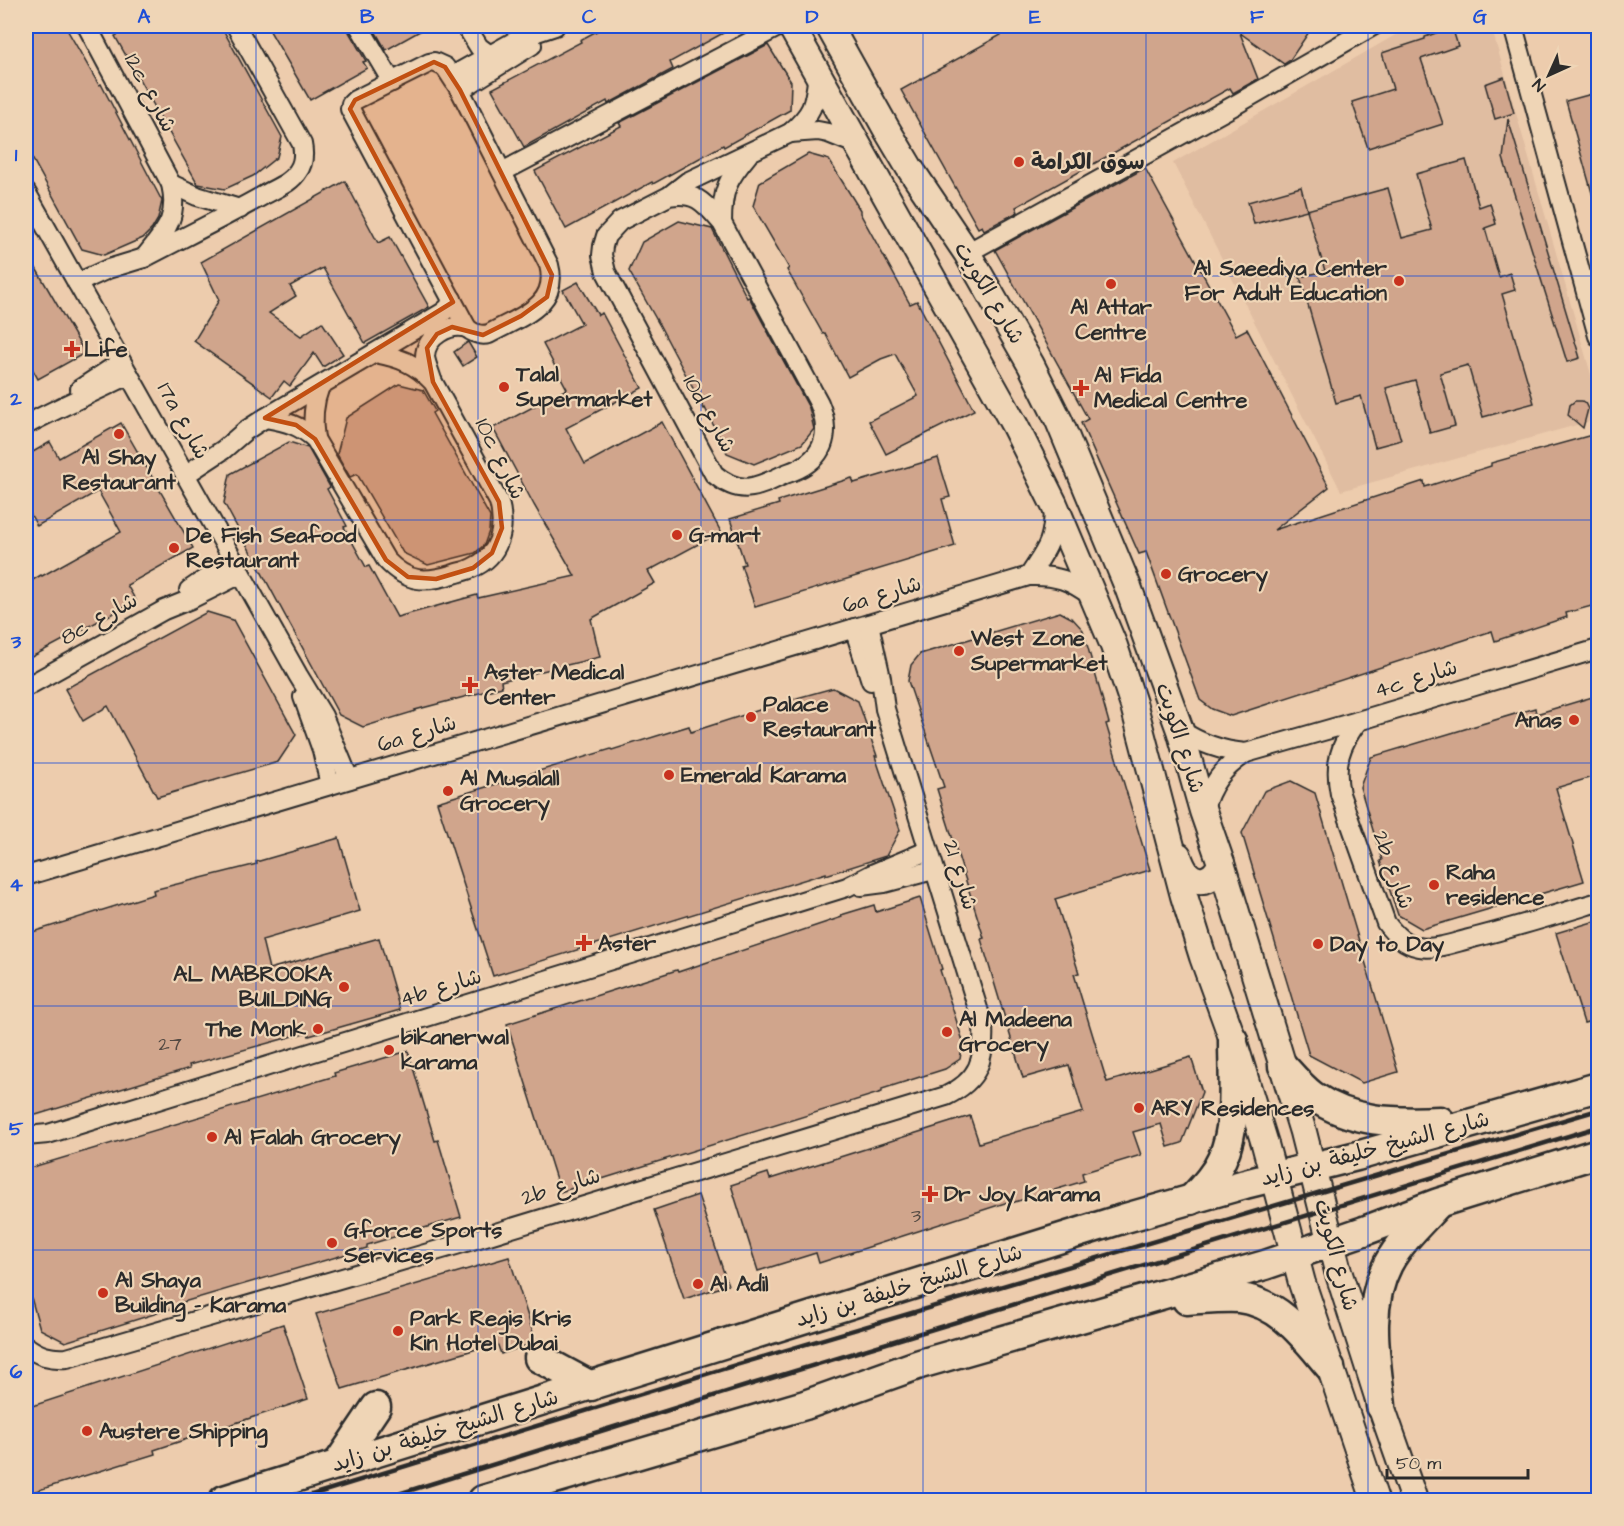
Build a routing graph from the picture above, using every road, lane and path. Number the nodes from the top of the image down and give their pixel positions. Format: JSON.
{"nodes":[{"id":1,"x":87,"y":26,"type":"edge"},
{"id":2,"x":236,"y":26,"type":"edge"},
{"id":3,"x":359,"y":26,"type":"edge"},
{"id":4,"x":466,"y":26,"type":"edge"},
{"id":5,"x":554,"y":26,"type":"edge"},
{"id":6,"x":780,"y":26,"type":"edge"},
{"id":7,"x":790,"y":26,"type":"edge"},
{"id":8,"x":829,"y":26,"type":"edge"},
{"id":9,"x":1374,"y":26,"type":"edge"},
{"id":10,"x":1513,"y":26,"type":"edge"},
{"id":11,"x":490,"y":55,"type":"junction"},
{"id":12,"x":818,"y":74,"type":"junction"},
{"id":13,"x":392,"y":82,"type":"junction"},
{"id":14,"x":456,"y":83,"type":"junction"},
{"id":15,"x":789,"y":133,"type":"junction"},
{"id":16,"x":858,"y":145,"type":"junction"},
{"id":17,"x":751,"y":151,"type":"junction"},
{"id":18,"x":502,"y":172,"type":"junction"},
{"id":19,"x":171,"y":184,"type":"junction"},
{"id":20,"x":26,"y":192,"type":"edge"},
{"id":21,"x":669,"y":196,"type":"junction"},
{"id":22,"x":240,"y":208,"type":"junction"},
{"id":23,"x":722,"y":223,"type":"junction"},
{"id":24,"x":968,"y":253,"type":"junction"},
{"id":25,"x":140,"y":259,"type":"junction"},
{"id":26,"x":80,"y":289,"type":"junction"},
{"id":27,"x":452,"y":299,"type":"junction"},
{"id":28,"x":467,"y":328,"type":"junction"},
{"id":29,"x":1599,"y":336,"type":"edge"},
{"id":30,"x":972,"y":348,"type":"junction"},
{"id":31,"x":375,"y":353,"type":"junction"},
{"id":32,"x":1031,"y":365,"type":"junction"},
{"id":33,"x":125,"y":368,"type":"junction"},
{"id":34,"x":433,"y":382,"type":"junction"},
{"id":35,"x":320,"y":386,"type":"junction"},
{"id":36,"x":265,"y":418,"type":"junction"},
{"id":37,"x":26,"y":425,"type":"edge"},
{"id":38,"x":315,"y":439,"type":"junction"},
{"id":39,"x":182,"y":469,"type":"junction"},
{"id":40,"x":1054,"y":504,"type":"junction"},
{"id":41,"x":237,"y":567,"type":"junction"},
{"id":42,"x":1029,"y":576,"type":"junction"},
{"id":43,"x":1094,"y":597,"type":"junction"},
{"id":44,"x":862,"y":626,"type":"junction"},
{"id":45,"x":1599,"y":649,"type":"edge"},
{"id":46,"x":298,"y":675,"type":"junction"},
{"id":47,"x":26,"y":687,"type":"edge"},
{"id":48,"x":1358,"y":721,"type":"junction"},
{"id":49,"x":1180,"y":730,"type":"junction"},
{"id":50,"x":1246,"y":753,"type":"junction"},
{"id":51,"x":349,"y":779,"type":"junction"},
{"id":52,"x":330,"y":785,"type":"junction"},
{"id":53,"x":1203,"y":811,"type":"junction"},
{"id":54,"x":1168,"y":834,"type":"junction"},
{"id":55,"x":927,"y":851,"type":"junction"},
{"id":56,"x":1221,"y":863,"type":"junction"},
{"id":57,"x":933,"y":870,"type":"junction"},
{"id":58,"x":26,"y":876,"type":"edge"},
{"id":59,"x":847,"y":887,"type":"junction"},
{"id":60,"x":1599,"y":902,"type":"edge"},
{"id":61,"x":1233,"y":1040,"type":"junction"},
{"id":62,"x":983,"y":1056,"type":"joint"},
{"id":63,"x":1282,"y":1066,"type":"junction"},
{"id":64,"x":1599,"y":1086,"type":"edge"},
{"id":65,"x":1487,"y":1119,"type":"junction"},
{"id":66,"x":48,"y":1134,"type":"junction"},
{"id":67,"x":26,"y":1136,"type":"edge"},
{"id":68,"x":26,"y":1148,"type":"edge"},
{"id":69,"x":1599,"y":1153,"type":"edge"},
{"id":70,"x":1312,"y":1167,"type":"junction"},
{"id":71,"x":1274,"y":1176,"type":"junction"},
{"id":72,"x":1191,"y":1200,"type":"junction"},
{"id":73,"x":1438,"y":1203,"type":"junction"},
{"id":74,"x":1331,"y":1243,"type":"junction"},
{"id":75,"x":1296,"y":1255,"type":"junction"},
{"id":76,"x":1143,"y":1301,"type":"junction"},
{"id":77,"x":26,"y":1346,"type":"edge"},
{"id":78,"x":539,"y":1358,"type":"dead end"},
{"id":79,"x":1330,"y":1366,"type":"junction"},
{"id":80,"x":591,"y":1386,"type":"junction"},
{"id":81,"x":1381,"y":1406,"type":"junction"},
{"id":82,"x":376,"y":1407,"type":"dead end"},
{"id":83,"x":337,"y":1465,"type":"junction"},
{"id":84,"x":224,"y":1500,"type":"edge"},
{"id":85,"x":483,"y":1500,"type":"edge"},
{"id":86,"x":1375,"y":1500,"type":"edge"},
{"id":87,"x":1414,"y":1500,"type":"edge"}],
"edges":[{"from":1,"to":19,"type":"street","name":"12c شارع"},
{"from":2,"to":22,"type":"street","name":"12c شارع"},
{"from":3,"to":13,"type":"street"},
{"from":4,"to":11,"type":"street"},
{"from":5,"to":11,"type":"street"},
{"from":5,"to":14,"type":"street"},
{"from":6,"to":18,"type":"street"},
{"from":7,"to":12,"type":"main road","name":"شارع الكويت"},
{"from":8,"to":24,"type":"main road","name":"شارع الكويت"},
{"from":9,"to":24,"type":"street"},
{"from":10,"to":29,"type":"street"},
{"from":11,"to":14,"type":"street"},
{"from":12,"to":15,"type":"street","name":"10d شارع"},
{"from":12,"to":16,"type":"main road","name":"شارع الكويت"},
{"from":13,"to":14,"type":"street"},
{"from":13,"to":27,"type":"street"},
{"from":14,"to":18,"type":"street","name":"10c شارع"},
{"from":15,"to":16,"type":"street","name":"10d شارع"},
{"from":15,"to":17,"type":"street","name":"10d شارع"},
{"from":16,"to":30,"type":"main road","name":"شارع الكويت"},
{"from":17,"to":21,"type":"street","name":"10d شارع"},
{"from":17,"to":23,"type":"street","name":"10d شارع"},
{"from":18,"to":28,"type":"street","name":"10c شارع"},
{"from":19,"to":22,"type":"street"},
{"from":19,"to":25,"type":"street","name":"12c شارع"},
{"from":20,"to":26,"type":"street","name":"17a شارع"},
{"from":21,"to":23,"type":"street","name":"10d شارع"},
{"from":21,"to":23,"type":"street","name":"10d شارع"},
{"from":22,"to":25,"type":"street","name":"12c شارع"},
{"from":24,"to":32,"type":"main road","name":"شارع الكويت"},
{"from":25,"to":26,"type":"street","name":"12c شارع"},
{"from":26,"to":33,"type":"street","name":"17a شارع"},
{"from":27,"to":28,"type":"street"},
{"from":27,"to":31,"type":"street"},
{"from":28,"to":34,"type":"street","name":"10c شارع"},
{"from":30,"to":32,"type":"main road"},
{"from":30,"to":40,"type":"main road","name":"شارع الكويت"},
{"from":31,"to":34,"type":"street","name":"10c شارع"},
{"from":31,"to":35,"type":"street"},
{"from":32,"to":49,"type":"main road","name":"شارع الكويت"},
{"from":33,"to":37,"type":"street"},
{"from":33,"to":39,"type":"street","name":"17a شارع"},
{"from":34,"to":38,"type":"street","name":"10c شارع"},
{"from":35,"to":36,"type":"street"},
{"from":35,"to":38,"type":"street","name":"10c شارع"},
{"from":36,"to":38,"type":"street","name":"10c شارع"},
{"from":36,"to":39,"type":"street"},
{"from":39,"to":41,"type":"street","name":"17a شارع"},
{"from":40,"to":42,"type":"street"},
{"from":40,"to":43,"type":"main road","name":"شارع الكويت"},
{"from":41,"to":46,"type":"street","name":"17a شارع"},
{"from":41,"to":47,"type":"street","name":"8c شارع"},
{"from":42,"to":43,"type":"street","name":"6a شارع"},
{"from":42,"to":44,"type":"street","name":"6a شارع"},
{"from":43,"to":54,"type":"main road","name":"شارع الكويت"},
{"from":44,"to":51,"type":"street","name":"6a شارع"},
{"from":44,"to":55,"type":"street","name":"شارع 21"},
{"from":45,"to":48,"type":"street","name":"4c شارع"},
{"from":46,"to":51,"type":"street","name":"17a شارع"},
{"from":46,"to":52,"type":"street","name":"17a شارع"},
{"from":48,"to":50,"type":"street","name":"4c شارع"},
{"from":48,"to":60,"type":"street","name":"2b شارع"},
{"from":49,"to":50,"type":"street","name":"4c شارع"},
{"from":49,"to":53,"type":"main road","name":"شارع الكويت"},
{"from":50,"to":53,"type":"street","name":"4c شارع"},
{"from":51,"to":52,"type":"street","name":"6a شارع"},
{"from":52,"to":58,"type":"street","name":"6a شارع"},
{"from":53,"to":56,"type":"main road","name":"شارع الكويت"},
{"from":54,"to":56,"type":"main road"},
{"from":54,"to":61,"type":"main road","name":"شارع الكويت"},
{"from":55,"to":57,"type":"street","name":"شارع 21"},
{"from":55,"to":59,"type":"street","name":"4b شارع"},
{"from":56,"to":63,"type":"main road","name":"شارع الكويت"},
{"from":57,"to":59,"type":"street","name":"4b شارع"},
{"from":57,"to":62,"type":"street","name":"شارع 21"},
{"from":59,"to":66,"type":"street","name":"4b شارع"},
{"from":61,"to":71,"type":"main road","name":"شارع الكويت"},
{"from":61,"to":72,"type":"main road"},
{"from":62,"to":77,"type":"street","name":"2b شارع"},
{"from":63,"to":65,"type":"main road"},
{"from":63,"to":70,"type":"main road","name":"شارع الكويت"},
{"from":64,"to":65,"type":"main road","name":"شارع الشيخ خليفة بن زايد"},
{"from":65,"to":70,"type":"main road","name":"شارع الشيخ خليفة بن زايد"},
{"from":66,"to":67,"type":"street","name":"4b شارع"},
{"from":66,"to":68,"type":"street","name":"4b شارع"},
{"from":69,"to":73,"type":"main road"},
{"from":70,"to":71,"type":"main road","name":"شارع الشيخ خليفة بن زايد"},
{"from":70,"to":74,"type":"main road","name":"شارع الكويت"},
{"from":71,"to":72,"type":"main road","name":"شارع الشيخ خليفة بن زايد"},
{"from":71,"to":75,"type":"main road","name":"شارع الكويت"},
{"from":72,"to":80,"type":"main road","name":"شارع الشيخ خليفة بن زايد"},
{"from":73,"to":74,"type":"main road"},
{"from":73,"to":81,"type":"main road"},
{"from":74,"to":75,"type":"main road"},
{"from":74,"to":81,"type":"main road","name":"شارع الكويت"},
{"from":75,"to":76,"type":"main road"},
{"from":75,"to":79,"type":"main road","name":"شارع الكويت"},
{"from":76,"to":79,"type":"main road"},
{"from":76,"to":85,"type":"main road"},
{"from":78,"to":80,"type":"main road"},
{"from":79,"to":86,"type":"main road","name":"شارع الكويت"},
{"from":80,"to":83,"type":"main road","name":"شارع الشيخ خليفة بن زايد"},
{"from":81,"to":87,"type":"main road","name":"شارع الكويت"},
{"from":82,"to":83,"type":"main road"},
{"from":83,"to":84,"type":"main road","name":"شارع الشيخ خليفة بن زايد"}]}
